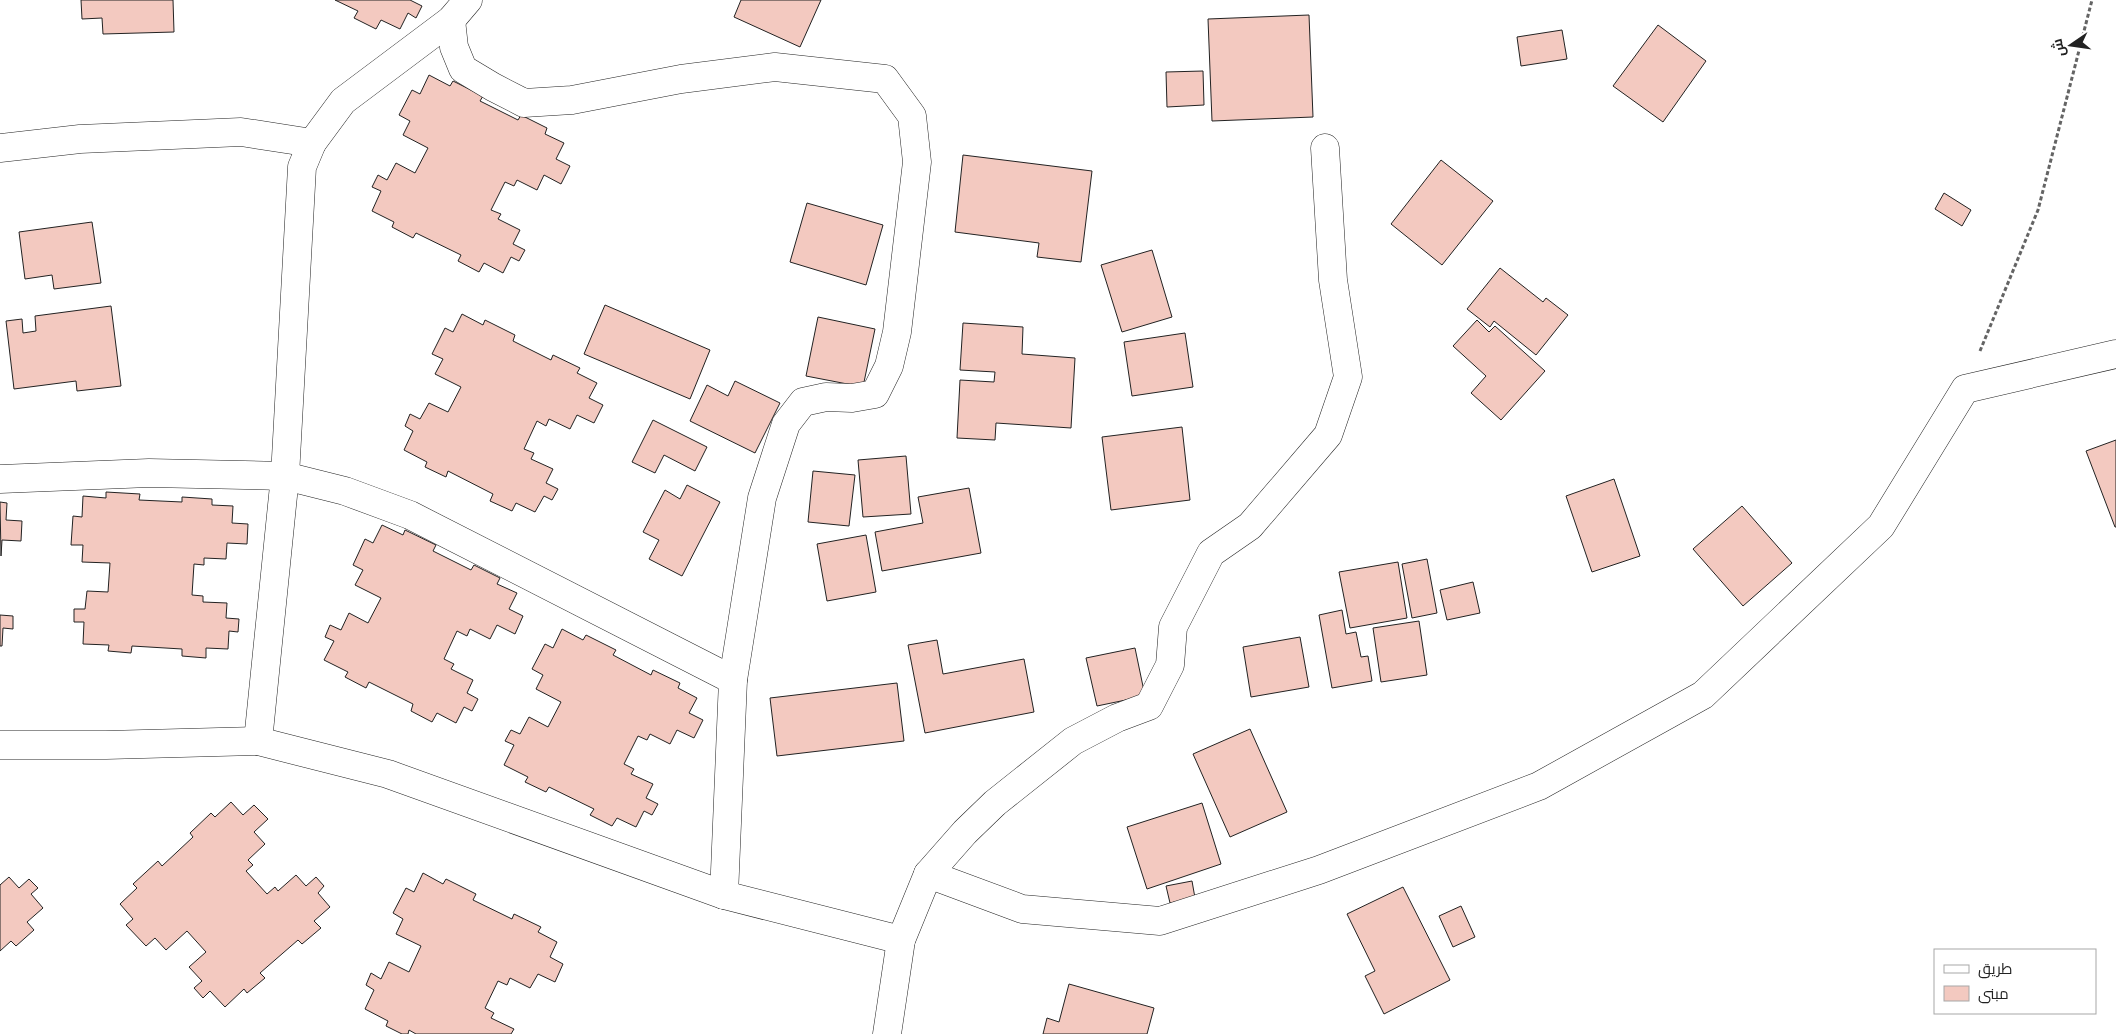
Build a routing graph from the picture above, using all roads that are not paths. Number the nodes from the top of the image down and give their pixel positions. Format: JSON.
{"nodes":[{"id":1,"x":468,"y":0,"type":"edge"},
{"id":2,"x":451,"y":20,"type":"junction"},
{"id":3,"x":312,"y":143,"type":"junction"},
{"id":4,"x":0,"y":148,"type":"edge"},
{"id":5,"x":1325,"y":148,"type":"dead end"},
{"id":6,"x":2116,"y":354,"type":"edge"},
{"id":7,"x":285,"y":476,"type":"junction"},
{"id":8,"x":0,"y":479,"type":"edge"},
{"id":9,"x":734,"y":680,"type":"junction"},
{"id":10,"x":258,"y":741,"type":"junction"},
{"id":11,"x":0,"y":744,"type":"edge"},
{"id":12,"x":928,"y":874,"type":"junction"},
{"id":13,"x":724,"y":895,"type":"junction"},
{"id":14,"x":901,"y":940,"type":"junction"},
{"id":15,"x":887,"y":1034,"type":"edge"}],
"edges":[{"from":1,"to":2,"type":"street"},
{"from":2,"to":3,"type":"street"},
{"from":2,"to":9,"type":"street"},
{"from":3,"to":4,"type":"street"},
{"from":3,"to":7,"type":"street"},
{"from":5,"to":12,"type":"street"},
{"from":6,"to":12,"type":"street"},
{"from":7,"to":8,"type":"street"},
{"from":7,"to":9,"type":"street"},
{"from":7,"to":10,"type":"street"},
{"from":9,"to":13,"type":"street"},
{"from":10,"to":11,"type":"street"},
{"from":10,"to":13,"type":"street"},
{"from":12,"to":14,"type":"street"},
{"from":13,"to":14,"type":"street"},
{"from":14,"to":15,"type":"street"}]}
